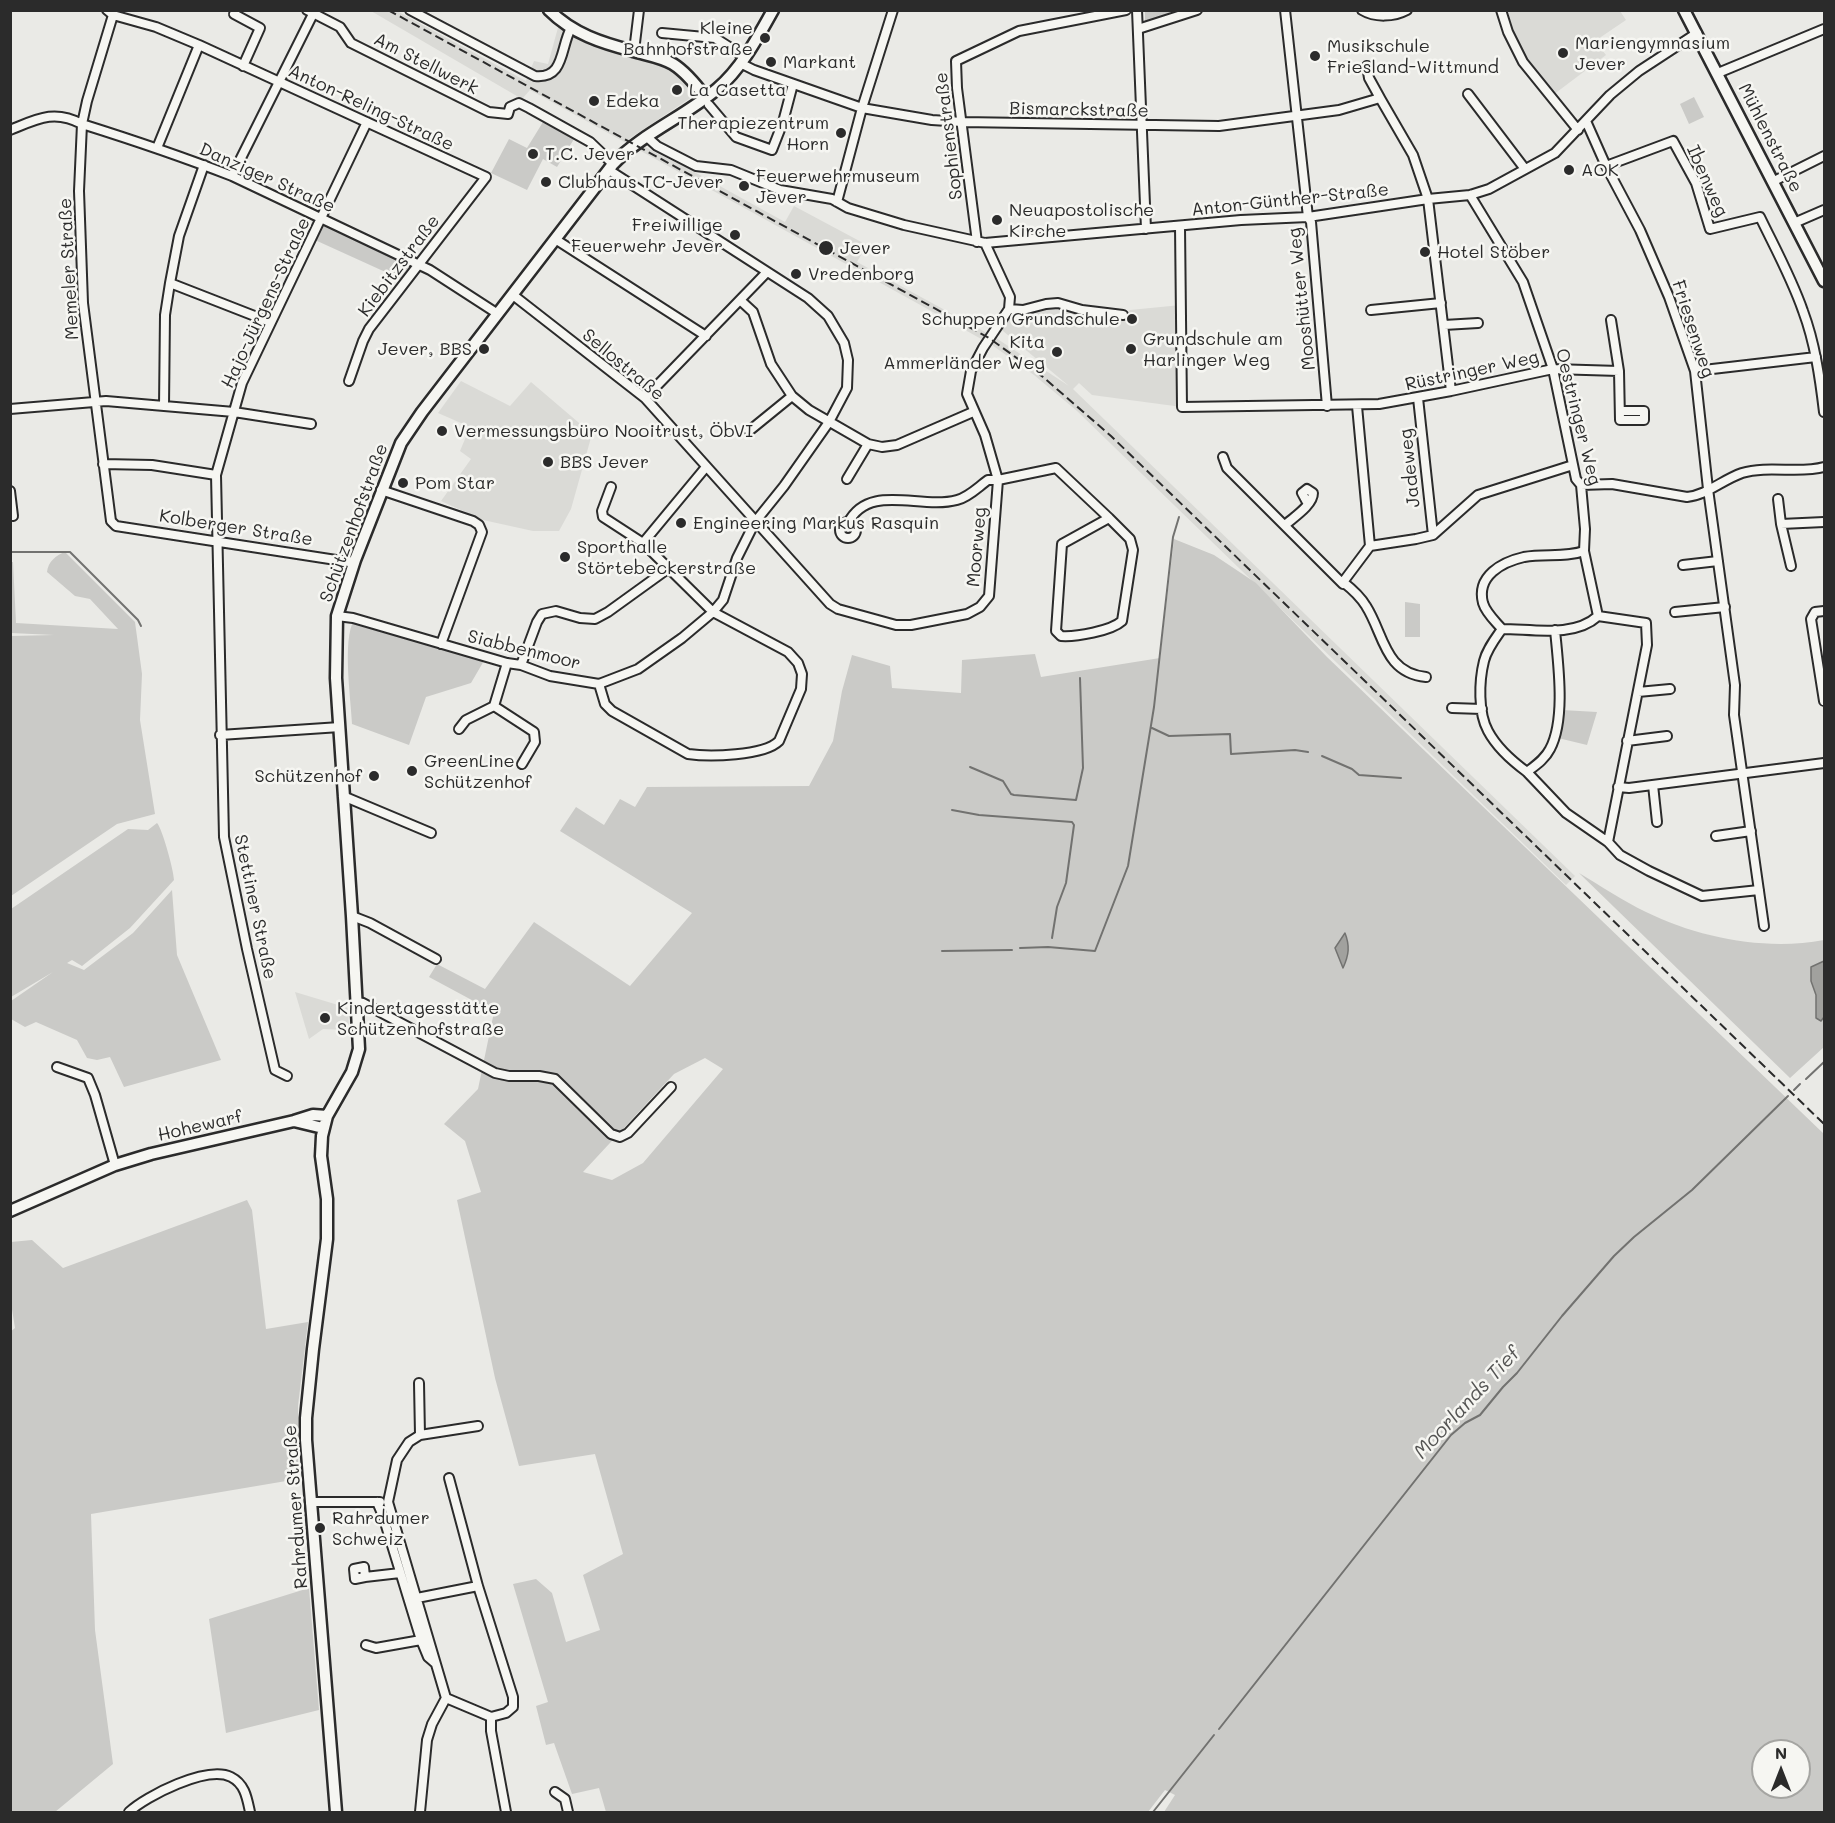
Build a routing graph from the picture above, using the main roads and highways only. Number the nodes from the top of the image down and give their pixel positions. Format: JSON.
{"nodes":[{"id":1,"x":549,"y":10,"type":"edge"},
{"id":2,"x":773,"y":10,"type":"edge"},
{"id":3,"x":1684,"y":10,"type":"edge"},
{"id":4,"x":708,"y":101,"type":"junction"},
{"id":5,"x":1824,"y":281,"type":"edge"},
{"id":6,"x":327,"y":1116,"type":"junction"},
{"id":7,"x":294,"y":1121,"type":"junction"},
{"id":8,"x":323,"y":1128,"type":"junction"},
{"id":9,"x":10,"y":1211,"type":"edge"},
{"id":10,"x":336,"y":1812,"type":"edge"}],
"edges":[{"from":1,"to":4,"type":"main road"},
{"from":2,"to":4,"type":"main road","name":"Schützenhofstraße"},
{"from":3,"to":5,"type":"main road","name":"Mühlenstraße"},
{"from":4,"to":6,"type":"main road","name":"Schützenhofstraße"},
{"from":6,"to":7,"type":"main road","name":"Hohewarf"},
{"from":6,"to":8,"type":"main road","name":"Schützenhofstraße"},
{"from":7,"to":8,"type":"main road","name":"Hohewarf"},
{"from":7,"to":9,"type":"main road","name":"Hohewarf"},
{"from":8,"to":10,"type":"main road","name":"Rahrdumer Straße"}]}
